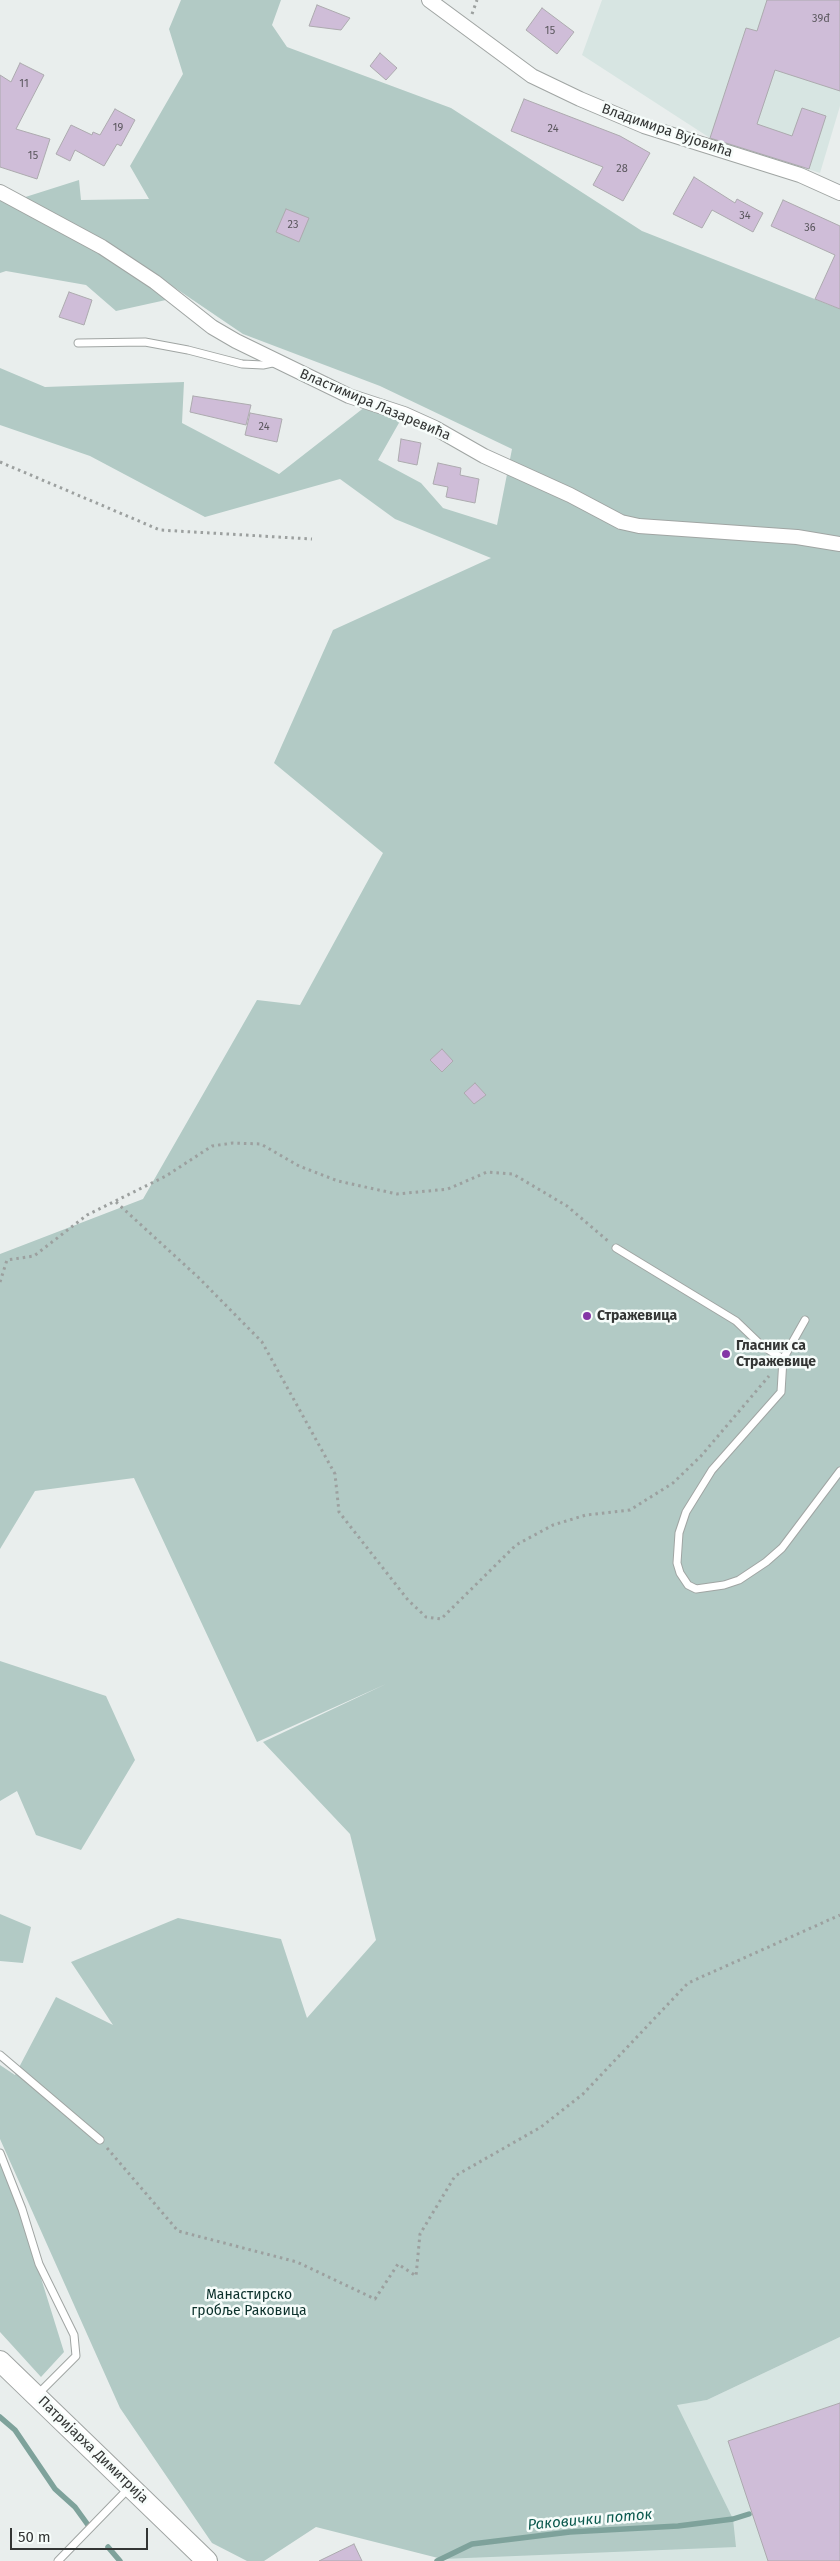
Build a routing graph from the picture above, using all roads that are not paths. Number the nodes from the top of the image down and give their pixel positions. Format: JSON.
{"nodes":[{"id":1,"x":429,"y":0,"type":"edge"},
{"id":2,"x":0,"y":192,"type":"edge"},
{"id":3,"x":840,"y":193,"type":"edge"},
{"id":4,"x":78,"y":343,"type":"dead end"},
{"id":5,"x":277,"y":362,"type":"junction"},
{"id":6,"x":840,"y":544,"type":"edge"},
{"id":7,"x":616,"y":1248,"type":"road end"},
{"id":8,"x":805,"y":1320,"type":"dead end"},
{"id":9,"x":784,"y":1359,"type":"junction"},
{"id":10,"x":840,"y":1471,"type":"edge"},
{"id":11,"x":0,"y":2055,"type":"edge"},
{"id":12,"x":100,"y":2140,"type":"road end"},
{"id":13,"x":0,"y":2153,"type":"edge"},
{"id":14,"x":0,"y":2361,"type":"edge"},
{"id":15,"x":36,"y":2396,"type":"junction"},
{"id":16,"x":130,"y":2487,"type":"junction"},
{"id":17,"x":58,"y":2561,"type":"edge"},
{"id":18,"x":207,"y":2561,"type":"edge"}],
"edges":[{"from":1,"to":3,"type":"street","name":"Владимира Вујовића"},
{"from":2,"to":5,"type":"street","name":"Властимира Лазаревића"},
{"from":4,"to":5,"type":"lane"},
{"from":5,"to":6,"type":"street","name":"Властимира Лазаревића"},
{"from":7,"to":9,"type":"lane"},
{"from":8,"to":9,"type":"lane"},
{"from":9,"to":10,"type":"lane"},
{"from":11,"to":12,"type":"lane"},
{"from":13,"to":15,"type":"lane"},
{"from":14,"to":15,"type":"main road","name":"Патријарха Димитрија"},
{"from":15,"to":16,"type":"main road","name":"Патријарха Димитрија"},
{"from":16,"to":17,"type":"lane"},
{"from":16,"to":18,"type":"main road","name":"Патријарха Димитрија"}]}
